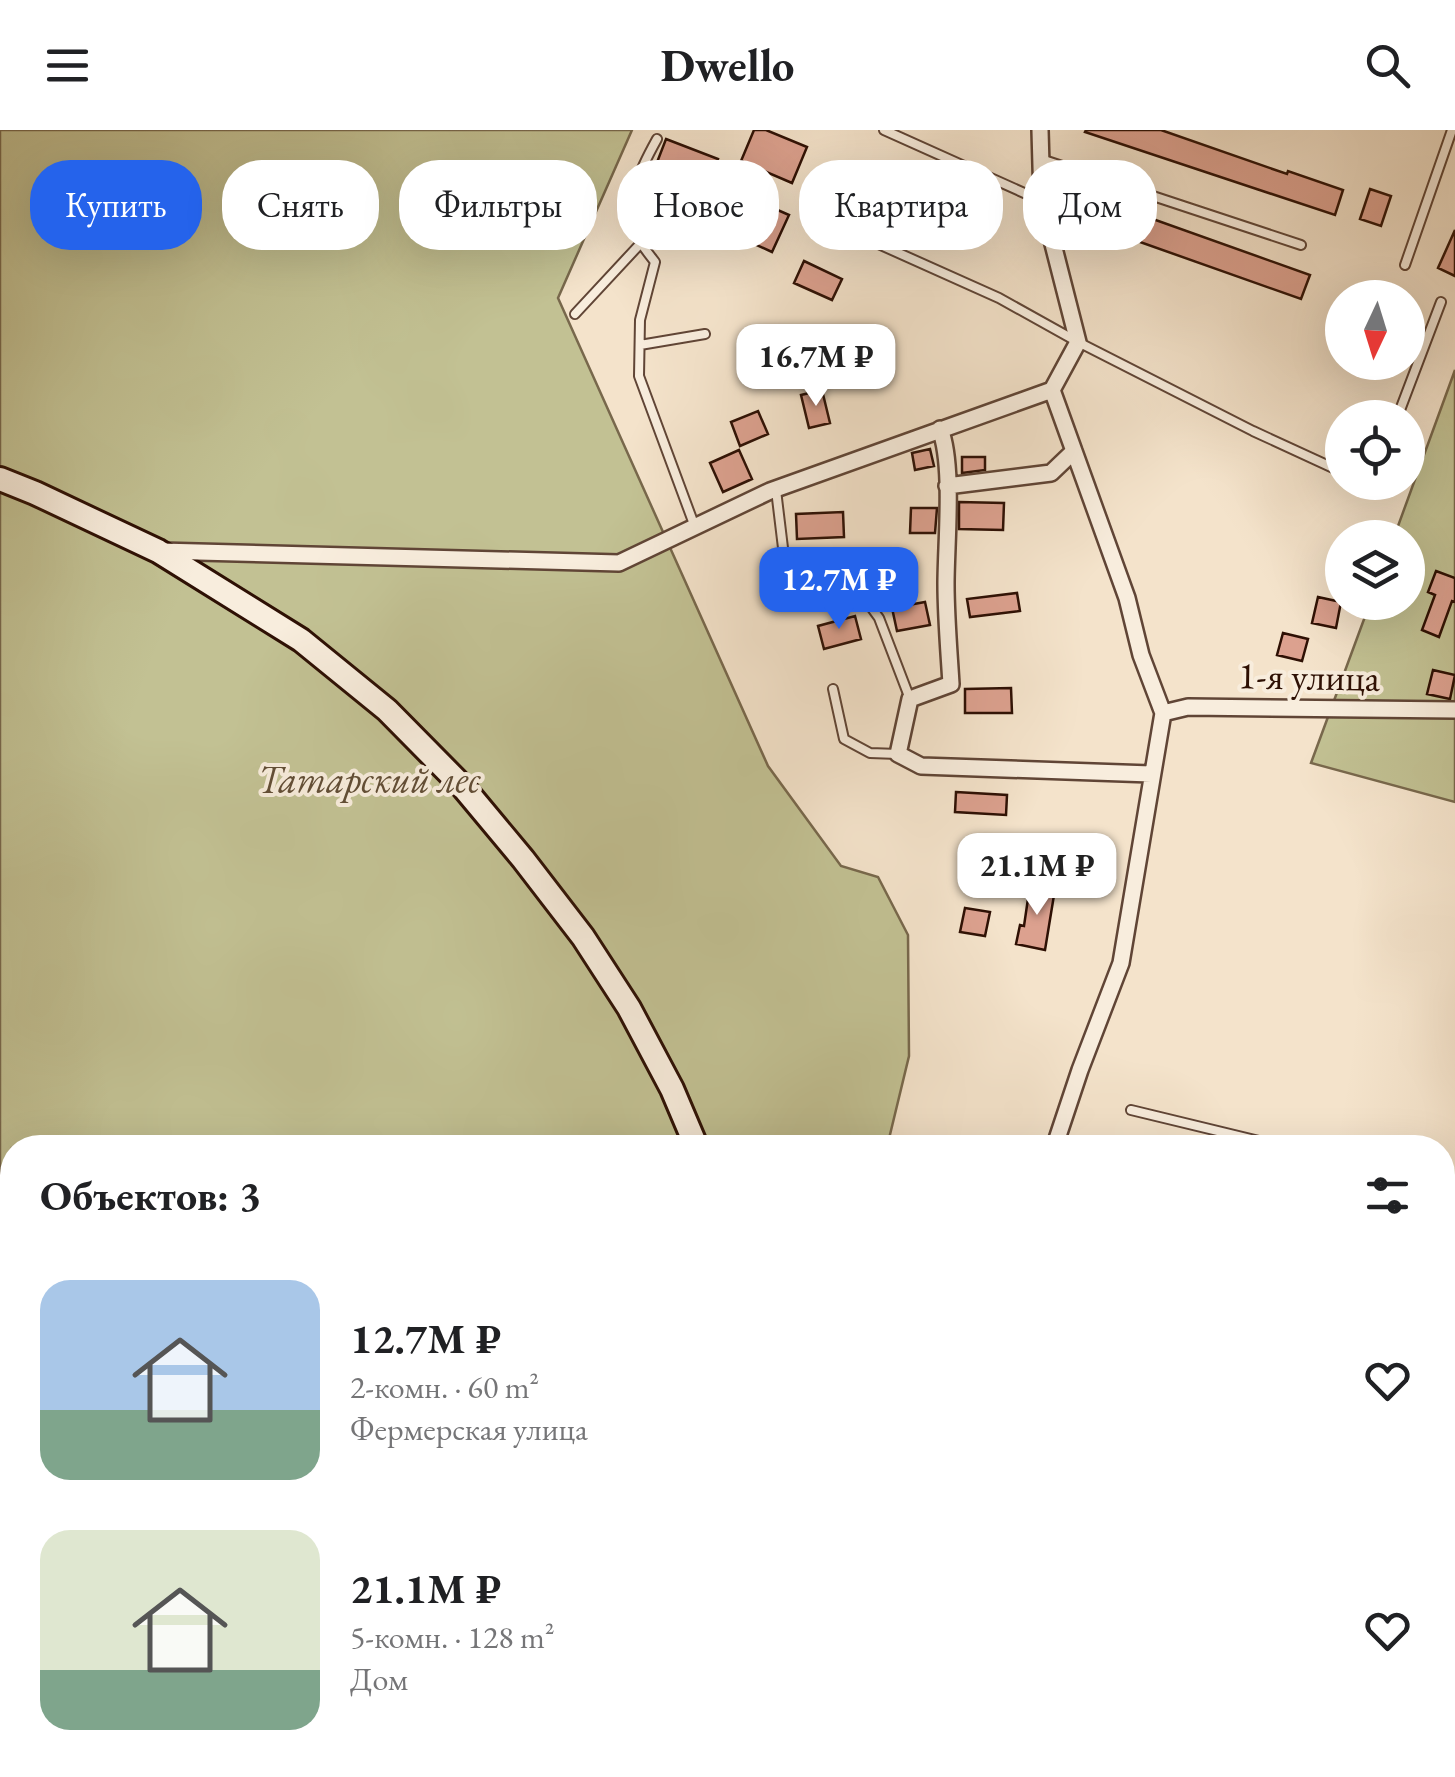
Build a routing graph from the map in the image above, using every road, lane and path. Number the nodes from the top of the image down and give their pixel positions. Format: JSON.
{"nodes":[{"id":1,"x":884,"y":130,"type":"edge"},
{"id":2,"x":1040,"y":130,"type":"edge"},
{"id":3,"x":1452,"y":130,"type":"edge"},
{"id":4,"x":656,"y":139,"type":"dead end"},
{"id":5,"x":1040,"y":159,"type":"joint"},
{"id":6,"x":645,"y":160,"type":"edge"},
{"id":7,"x":1023,"y":192,"type":"edge"},
{"id":8,"x":1301,"y":245,"type":"dead end"},
{"id":9,"x":634,"y":250,"type":"edge"},
{"id":10,"x":647,"y":250,"type":"edge"},
{"id":11,"x":891,"y":250,"type":"edge"},
{"id":12,"x":1055,"y":250,"type":"edge"},
{"id":13,"x":1405,"y":265,"type":"dead end"},
{"id":14,"x":1441,"y":302,"type":"dead end"},
{"id":15,"x":576,"y":314,"type":"dead end"},
{"id":16,"x":705,"y":334,"type":"dead end"},
{"id":17,"x":1078,"y":342,"type":"junction"},
{"id":18,"x":640,"y":345,"type":"junction"},
{"id":19,"x":1052,"y":390,"type":"junction"},
{"id":20,"x":1403,"y":400,"type":"edge"},
{"id":21,"x":940,"y":429,"type":"junction"},
{"id":22,"x":1074,"y":450,"type":"junction"},
{"id":23,"x":1325,"y":464,"type":"edge"},
{"id":24,"x":0,"y":478,"type":"edge"},
{"id":25,"x":947,"y":486,"type":"junction"},
{"id":26,"x":776,"y":489,"type":"junction"},
{"id":27,"x":695,"y":527,"type":"junction"},
{"id":28,"x":158,"y":551,"type":"junction"},
{"id":29,"x":833,"y":689,"type":"dead end"},
{"id":30,"x":910,"y":699,"type":"junction"},
{"id":31,"x":1454,"y":707,"type":"edge"},
{"id":32,"x":1162,"y":713,"type":"junction"},
{"id":33,"x":898,"y":754,"type":"junction"},
{"id":34,"x":1151,"y":774,"type":"junction"},
{"id":35,"x":1130,"y":1110,"type":"dead end"},
{"id":36,"x":691,"y":1135,"type":"edge"},
{"id":37,"x":1058,"y":1135,"type":"edge"},
{"id":38,"x":1234,"y":1135,"type":"edge"}],
"edges":[{"from":1,"to":7,"type":"lane"},
{"from":2,"to":5,"type":"street"},
{"from":3,"to":13,"type":"lane"},
{"from":4,"to":6,"type":"lane"},
{"from":5,"to":8,"type":"lane"},
{"from":9,"to":15,"type":"lane"},
{"from":10,"to":18,"type":"lane"},
{"from":11,"to":17,"type":"lane"},
{"from":12,"to":17,"type":"street"},
{"from":14,"to":20,"type":"lane"},
{"from":16,"to":18,"type":"lane"},
{"from":17,"to":19,"type":"street"},
{"from":17,"to":23,"type":"lane"},
{"from":18,"to":27,"type":"lane"},
{"from":19,"to":21,"type":"street"},
{"from":19,"to":22,"type":"street"},
{"from":21,"to":25,"type":"street"},
{"from":21,"to":26,"type":"street"},
{"from":22,"to":25,"type":"street"},
{"from":22,"to":32,"type":"street"},
{"from":24,"to":28,"type":"main road"},
{"from":25,"to":30,"type":"street"},
{"from":26,"to":27,"type":"street"},
{"from":26,"to":30,"type":"lane"},
{"from":27,"to":28,"type":"street"},
{"from":28,"to":36,"type":"main road"},
{"from":29,"to":33,"type":"lane"},
{"from":30,"to":33,"type":"street"},
{"from":31,"to":32,"type":"street","name":"1-я улица"},
{"from":32,"to":34,"type":"street"},
{"from":33,"to":34,"type":"street"},
{"from":34,"to":37,"type":"street"},
{"from":35,"to":38,"type":"lane"}]}
